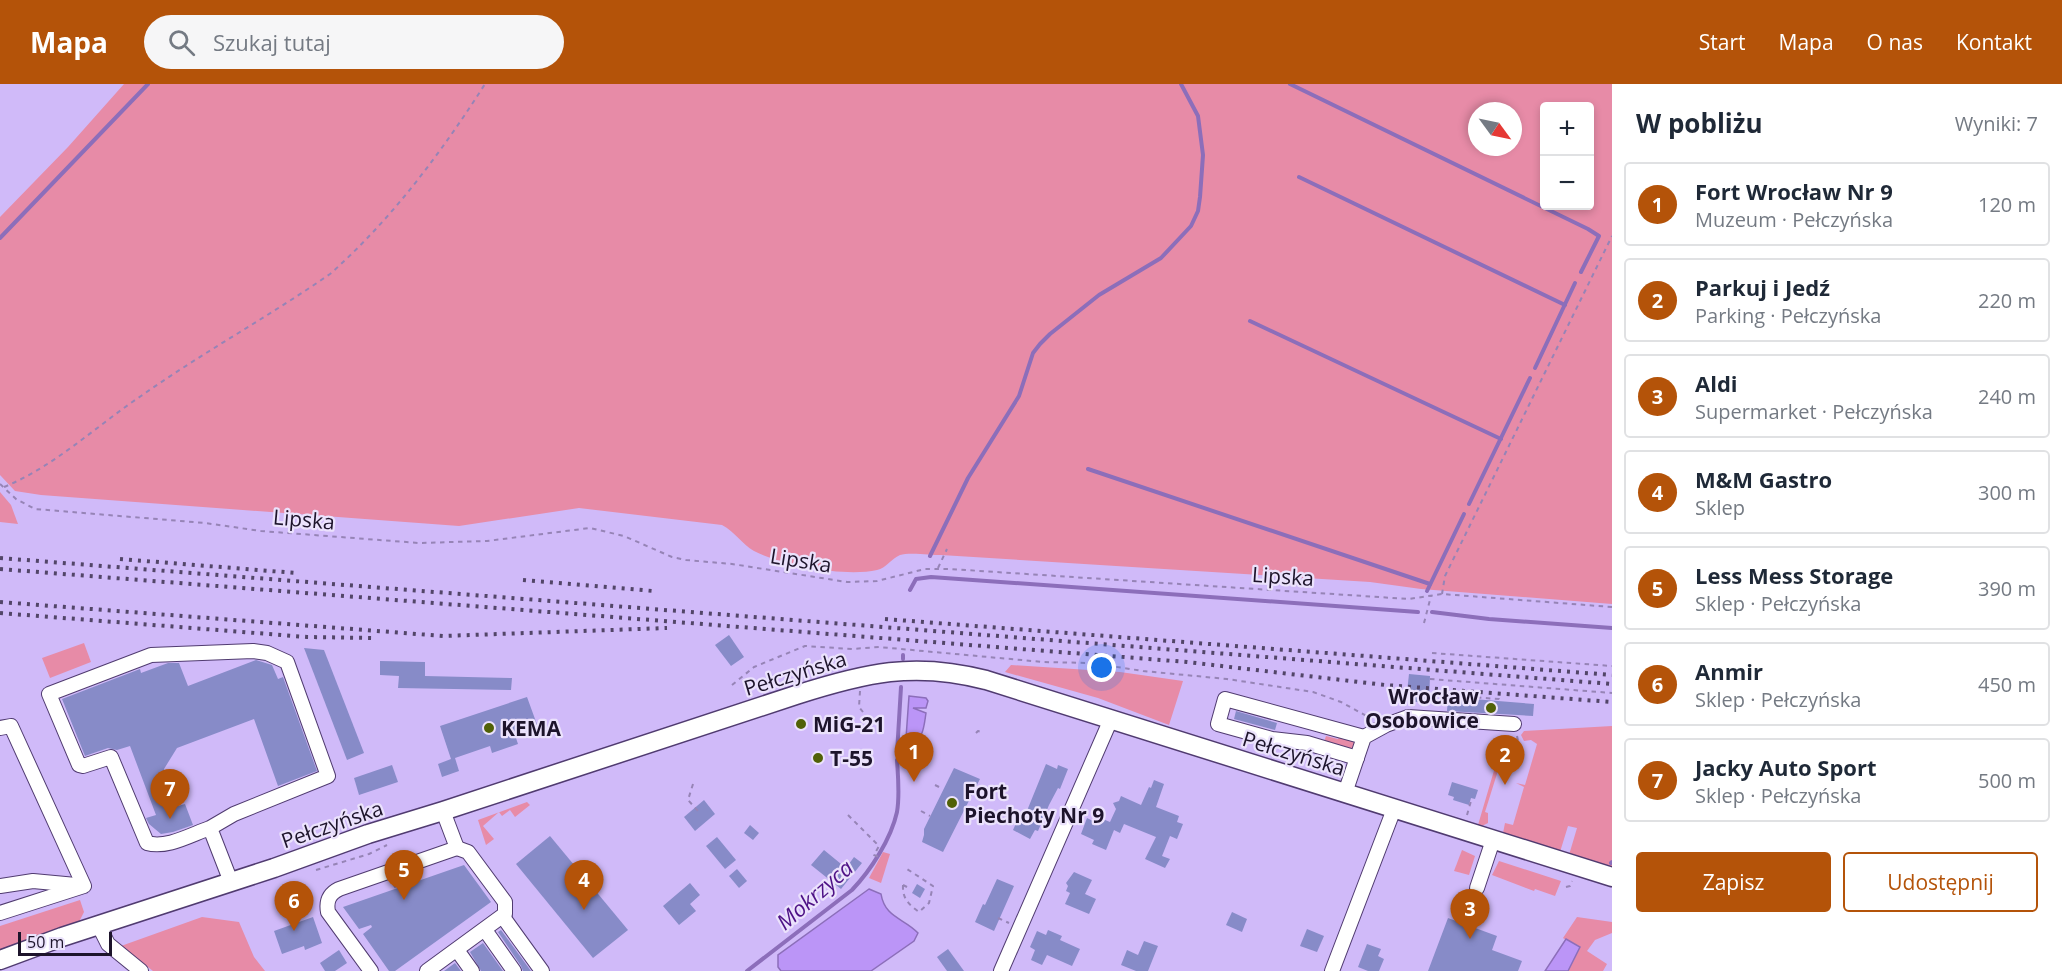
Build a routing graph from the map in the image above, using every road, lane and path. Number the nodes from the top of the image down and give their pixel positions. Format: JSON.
{"nodes":[{"id":1,"x":485,"y":84,"type":"edge"},
{"id":2,"x":1612,"y":236,"type":"edge"},
{"id":3,"x":0,"y":484,"type":"edge"},
{"id":4,"x":3,"y":487,"type":"junction"},
{"id":5,"x":947,"y":549,"type":"dead end"},
{"id":6,"x":937,"y":569,"type":"junction"},
{"id":7,"x":1442,"y":594,"type":"junction"},
{"id":8,"x":1431,"y":596,"type":"junction"},
{"id":9,"x":1612,"y":607,"type":"edge"},
{"id":10,"x":1424,"y":623,"type":"dead end"},
{"id":11,"x":1432,"y":652,"type":"dead end"},
{"id":12,"x":1612,"y":666,"type":"edge"},
{"id":13,"x":1430,"y":679,"type":"dead end"},
{"id":14,"x":732,"y":685,"type":"dead end"},
{"id":15,"x":860,"y":688,"type":"dead end"},
{"id":16,"x":1612,"y":693,"type":"edge"},
{"id":17,"x":1429,"y":700,"type":"dead end"},
{"id":18,"x":1442,"y":701,"type":"junction"},
{"id":19,"x":1448,"y":701,"type":"dead end"},
{"id":20,"x":1499,"y":701,"type":"dead end"},
{"id":21,"x":863,"y":712,"type":"dead end"},
{"id":22,"x":1111,"y":719,"type":"junction"},
{"id":23,"x":1514,"y":724,"type":"dead end"},
{"id":24,"x":0,"y":728,"type":"edge"},
{"id":25,"x":1378,"y":728,"type":"junction"},
{"id":26,"x":982,"y":732,"type":"dead end"},
{"id":27,"x":976,"y":733,"type":"dead end"},
{"id":28,"x":1364,"y":737,"type":"junction"},
{"id":29,"x":1357,"y":758,"type":"junction"},
{"id":30,"x":693,"y":784,"type":"dead end"},
{"id":31,"x":935,"y":785,"type":"dead end"},
{"id":32,"x":943,"y":789,"type":"dead end"},
{"id":33,"x":1346,"y":793,"type":"junction"},
{"id":34,"x":1472,"y":801,"type":"dead end"},
{"id":35,"x":1394,"y":808,"type":"junction"},
{"id":36,"x":443,"y":811,"type":"junction"},
{"id":37,"x":698,"y":811,"type":"dead end"},
{"id":38,"x":921,"y":811,"type":"dead end"},
{"id":39,"x":848,"y":815,"type":"dead end"},
{"id":40,"x":930,"y":816,"type":"dead end"},
{"id":41,"x":1466,"y":819,"type":"dead end"},
{"id":42,"x":210,"y":828,"type":"junction"},
{"id":43,"x":1493,"y":840,"type":"junction"},
{"id":44,"x":457,"y":848,"type":"junction"},
{"id":45,"x":879,"y":857,"type":"dead end"},
{"id":46,"x":908,"y":869,"type":"dead end"},
{"id":47,"x":1612,"y":877,"type":"edge"},
{"id":48,"x":1573,"y":879,"type":"dead end"},
{"id":49,"x":231,"y":882,"type":"junction"},
{"id":50,"x":0,"y":886,"type":"edge"},
{"id":51,"x":84,"y":886,"type":"junction"},
{"id":52,"x":1566,"y":887,"type":"dead end"},
{"id":53,"x":1477,"y":888,"type":"dead end"},
{"id":54,"x":912,"y":889,"type":"dead end"},
{"id":55,"x":0,"y":913,"type":"edge"},
{"id":56,"x":503,"y":917,"type":"junction"},
{"id":57,"x":99,"y":926,"type":"junction"},
{"id":58,"x":485,"y":930,"type":"junction"},
{"id":59,"x":457,"y":950,"type":"junction"},
{"id":60,"x":0,"y":960,"type":"edge"},
{"id":61,"x":141,"y":971,"type":"edge"},
{"id":62,"x":371,"y":971,"type":"edge"},
{"id":63,"x":428,"y":971,"type":"edge"},
{"id":64,"x":472,"y":971,"type":"edge"},
{"id":65,"x":514,"y":971,"type":"edge"},
{"id":66,"x":542,"y":971,"type":"edge"},
{"id":67,"x":1002,"y":971,"type":"edge"},
{"id":68,"x":1332,"y":971,"type":"edge"}],
"edges":[{"from":1,"to":4,"type":"path"},
{"from":2,"to":7,"type":"path"},
{"from":3,"to":4,"type":"path","name":"Lipska"},
{"from":4,"to":6,"type":"path","name":"Lipska"},
{"from":5,"to":6,"type":"path"},
{"from":6,"to":8,"type":"path","name":"Lipska"},
{"from":7,"to":8,"type":"path","name":"Lipska"},
{"from":7,"to":9,"type":"path","name":"Lipska"},
{"from":8,"to":10,"type":"path"},
{"from":11,"to":12,"type":"path"},
{"from":13,"to":16,"type":"path"},
{"from":14,"to":25,"type":"path"},
{"from":15,"to":21,"type":"path"},
{"from":17,"to":18,"type":"path"},
{"from":18,"to":19,"type":"path"},
{"from":18,"to":20,"type":"path"},
{"from":22,"to":33,"type":"main road","name":"Pełczyńska"},
{"from":22,"to":36,"type":"main road","name":"Pełczyńska"},
{"from":22,"to":67,"type":"street"},
{"from":23,"to":25,"type":"street"},
{"from":24,"to":51,"type":"street"},
{"from":25,"to":28,"type":"street"},
{"from":26,"to":27,"type":"path"},
{"from":28,"to":29,"type":"street"},
{"from":28,"to":29,"type":"street"},
{"from":29,"to":33,"type":"street"},
{"from":30,"to":37,"type":"path"},
{"from":31,"to":32,"type":"path"},
{"from":33,"to":35,"type":"main road","name":"Pełczyńska"},
{"from":34,"to":41,"type":"path"},
{"from":35,"to":43,"type":"main road","name":"Pełczyńska"},
{"from":35,"to":68,"type":"street"},
{"from":36,"to":44,"type":"street"},
{"from":36,"to":49,"type":"main road","name":"Pełczyńska"},
{"from":38,"to":40,"type":"path"},
{"from":39,"to":45,"type":"path"},
{"from":42,"to":42,"type":"street"},
{"from":42,"to":49,"type":"street"},
{"from":43,"to":47,"type":"main road","name":"Pełczyńska"},
{"from":43,"to":53,"type":"street"},
{"from":44,"to":56,"type":"street"},
{"from":44,"to":62,"type":"street"},
{"from":46,"to":54,"type":"path"},
{"from":48,"to":52,"type":"path"},
{"from":49,"to":57,"type":"main road","name":"Pełczyńska"},
{"from":50,"to":51,"type":"street"},
{"from":51,"to":55,"type":"street"},
{"from":56,"to":58,"type":"street"},
{"from":56,"to":66,"type":"street"},
{"from":57,"to":60,"type":"main road","name":"Pełczyńska"},
{"from":57,"to":61,"type":"street"},
{"from":58,"to":59,"type":"street"},
{"from":58,"to":65,"type":"street"},
{"from":59,"to":63,"type":"street"},
{"from":59,"to":64,"type":"street"}]}
